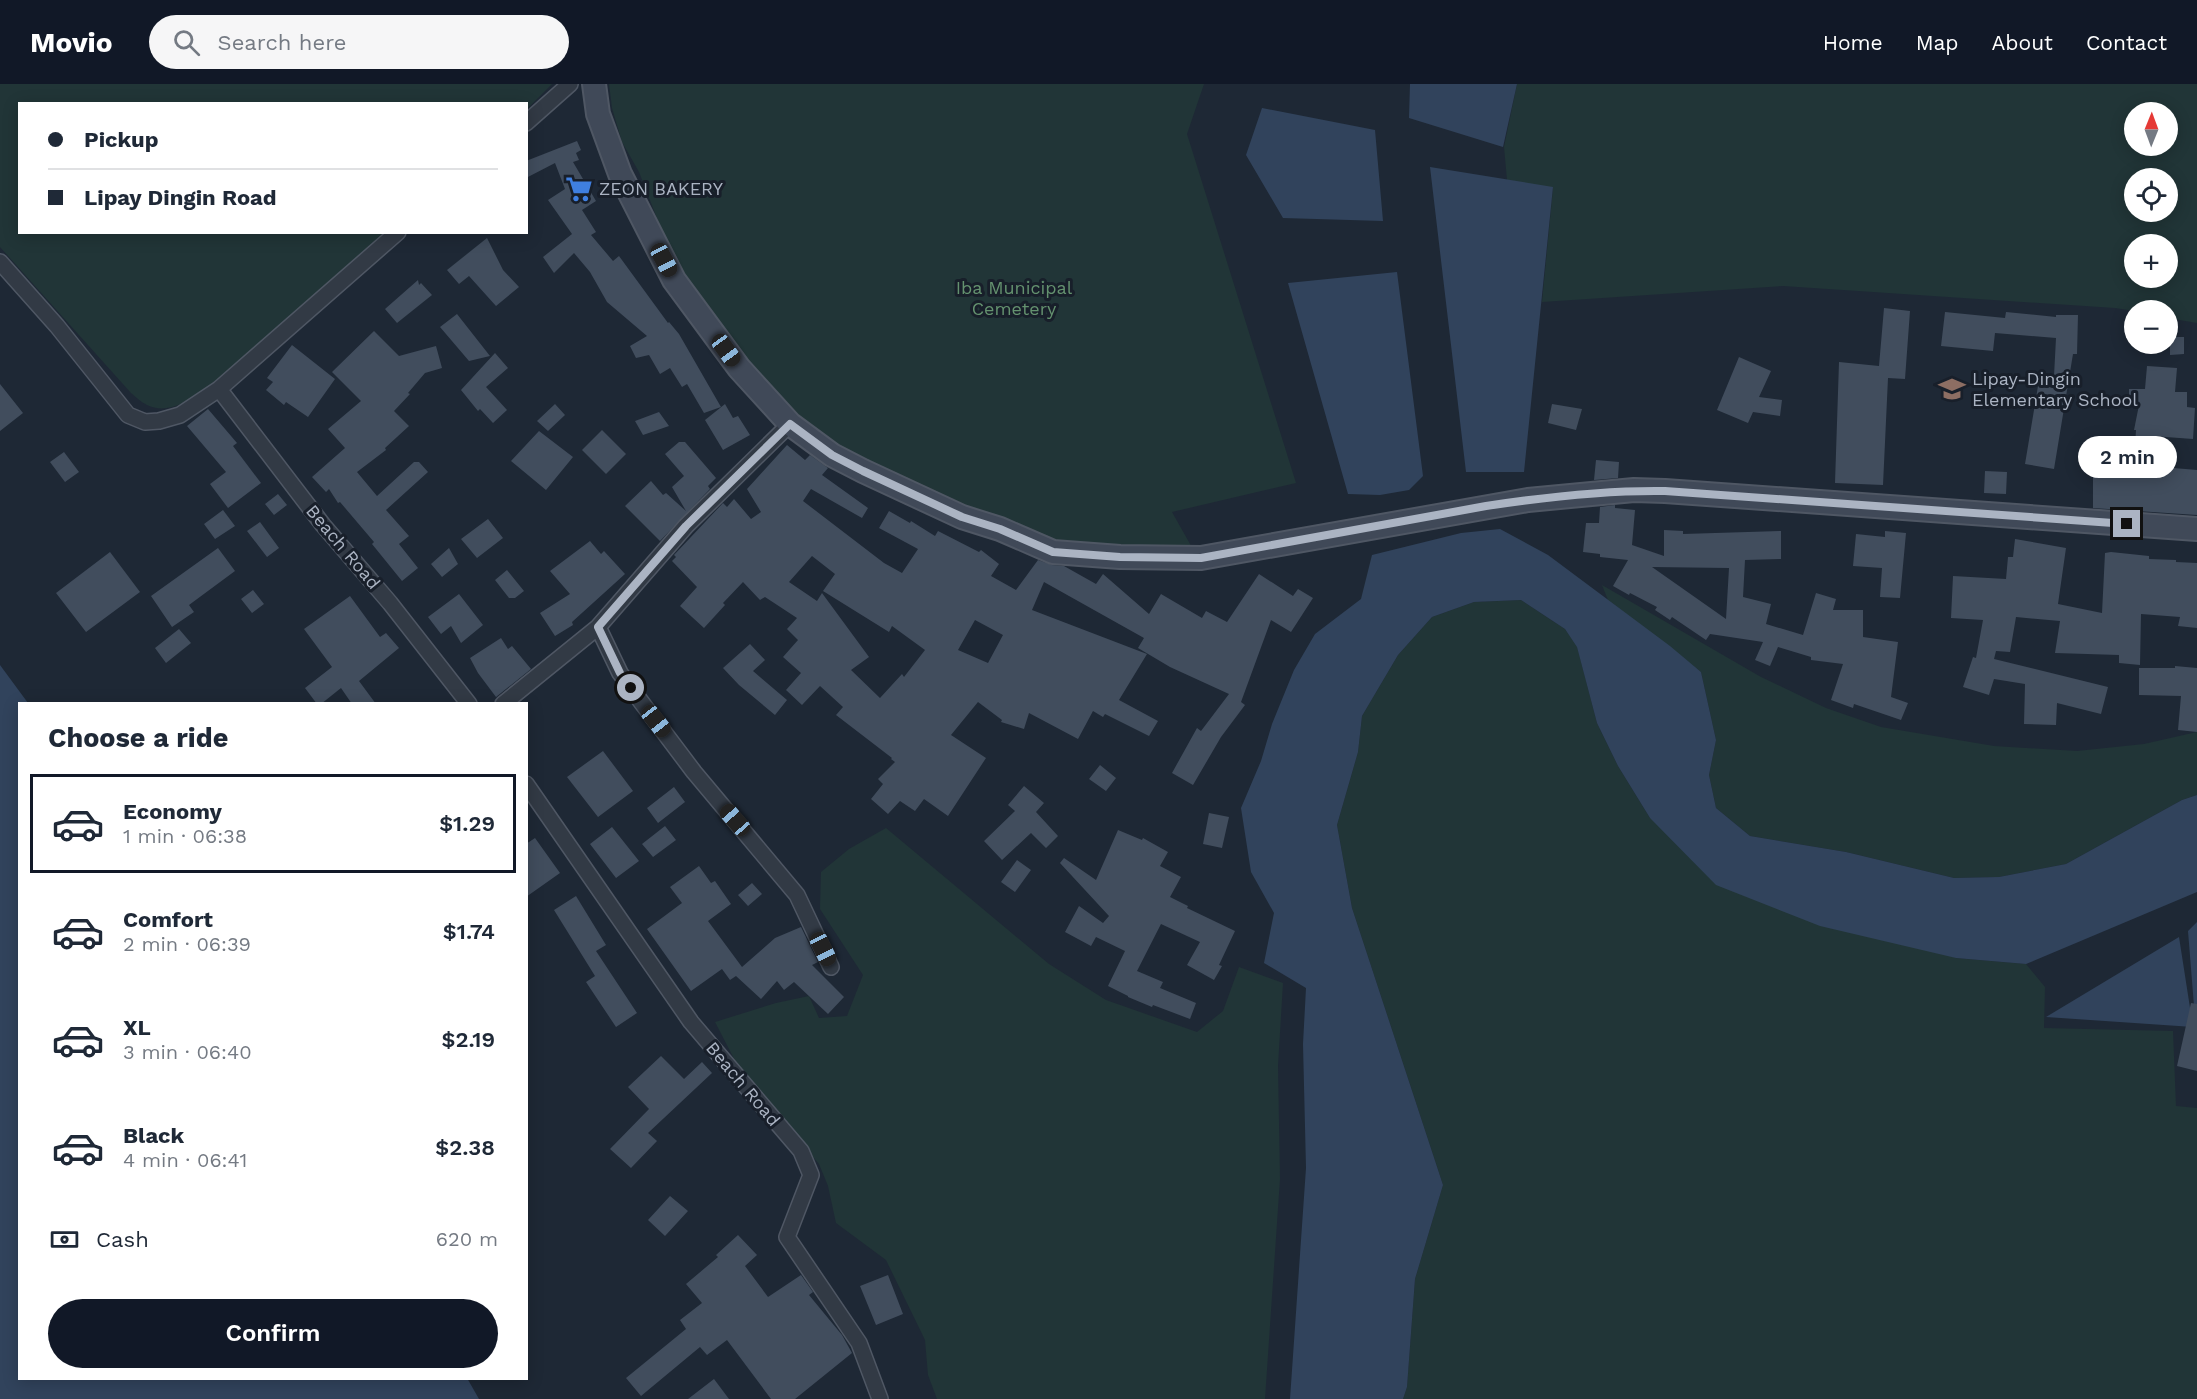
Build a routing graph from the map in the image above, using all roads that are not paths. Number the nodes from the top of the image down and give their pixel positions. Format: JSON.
{"nodes":[{"id":1,"x":570,"y":84,"type":"edge"},
{"id":2,"x":594,"y":84,"type":"edge"},
{"id":3,"x":528,"y":121,"type":"edge"},
{"id":4,"x":396,"y":234,"type":"edge"},
{"id":5,"x":0,"y":262,"type":"edge"},
{"id":6,"x":219,"y":389,"type":"junction"},
{"id":7,"x":790,"y":424,"type":"junction"},
{"id":8,"x":2197,"y":529,"type":"edge"},
{"id":9,"x":598,"y":627,"type":"junction"},
{"id":10,"x":467,"y":702,"type":"edge"},
{"id":11,"x":505,"y":702,"type":"edge"},
{"id":12,"x":528,"y":787,"type":"edge"},
{"id":13,"x":831,"y":967,"type":"dead end"},
{"id":14,"x":880,"y":1399,"type":"edge"}],
"edges":[{"from":1,"to":3,"type":"street"},
{"from":2,"to":7,"type":"street"},
{"from":4,"to":6,"type":"street"},
{"from":5,"to":6,"type":"street"},
{"from":6,"to":10,"type":"street","name":"Beach Road"},
{"from":7,"to":8,"type":"street"},
{"from":7,"to":9,"type":"street"},
{"from":9,"to":11,"type":"street"},
{"from":9,"to":13,"type":"street"},
{"from":12,"to":14,"type":"street","name":"Beach Road"}]}
